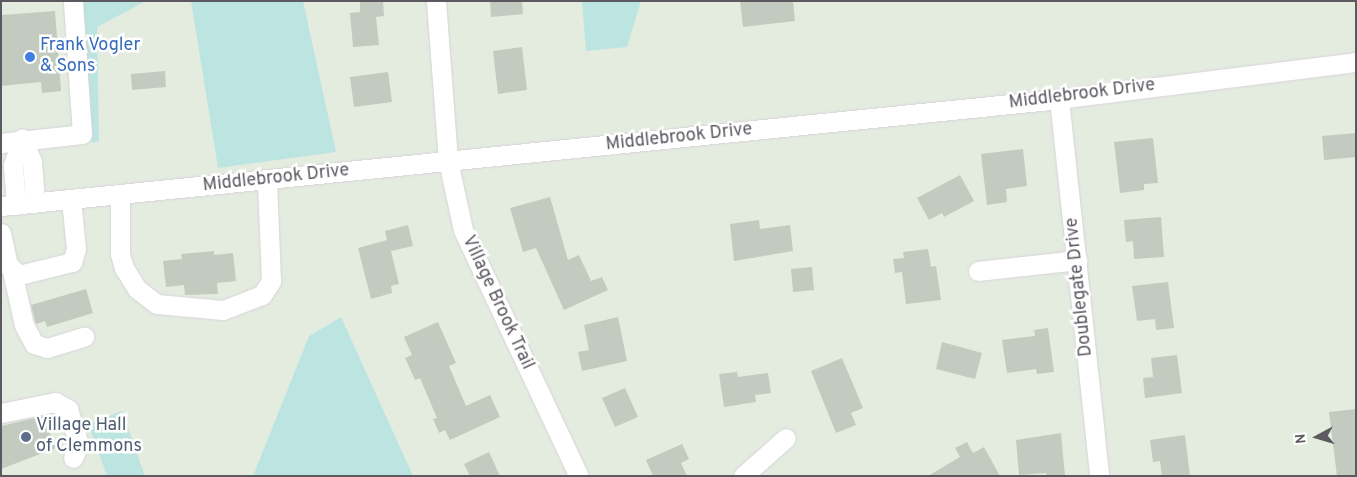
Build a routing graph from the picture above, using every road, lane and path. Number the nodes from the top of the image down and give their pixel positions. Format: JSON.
{"nodes":[{"id":1,"x":73,"y":1,"type":"edge"},
{"id":2,"x":436,"y":1,"type":"edge"},
{"id":3,"x":1356,"y":62,"type":"edge"},
{"id":4,"x":1059,"y":99,"type":"junction"},
{"id":5,"x":7,"y":141,"type":"edge"},
{"id":6,"x":448,"y":162,"type":"junction"},
{"id":7,"x":267,"y":181,"type":"junction"},
{"id":8,"x":120,"y":194,"type":"junction"},
{"id":9,"x":71,"y":199,"type":"junction"},
{"id":10,"x":35,"y":203,"type":"junction"},
{"id":11,"x":8,"y":205,"type":"edge"},
{"id":12,"x":1,"y":232,"type":"edge"},
{"id":13,"x":1078,"y":260,"type":"junction"},
{"id":14,"x":12,"y":271,"type":"junction"},
{"id":15,"x":978,"y":271,"type":"dead end"},
{"id":16,"x":84,"y":337,"type":"dead end"},
{"id":17,"x":1,"y":412,"type":"edge"},
{"id":18,"x":786,"y":438,"type":"dead end"},
{"id":19,"x":74,"y":458,"type":"dead end"},
{"id":20,"x":579,"y":476,"type":"edge"},
{"id":21,"x":743,"y":476,"type":"edge"},
{"id":22,"x":1098,"y":476,"type":"edge"}],
"edges":[{"from":1,"to":5,"type":"street"},
{"from":2,"to":6,"type":"street","name":"Village Brook Trail"},
{"from":3,"to":4,"type":"street","name":"Middlebrook Drive"},
{"from":4,"to":6,"type":"street","name":"Middlebrook Drive"},
{"from":4,"to":13,"type":"street","name":"Doublegate Drive"},
{"from":5,"to":10,"type":"street"},
{"from":5,"to":11,"type":"street"},
{"from":6,"to":7,"type":"street","name":"Middlebrook Drive"},
{"from":6,"to":20,"type":"street","name":"Village Brook Trail"},
{"from":7,"to":8,"type":"street","name":"Middlebrook Drive"},
{"from":7,"to":8,"type":"street"},
{"from":8,"to":9,"type":"street","name":"Middlebrook Drive"},
{"from":9,"to":10,"type":"street","name":"Middlebrook Drive"},
{"from":9,"to":14,"type":"street"},
{"from":10,"to":11,"type":"street","name":"Middlebrook Drive"},
{"from":12,"to":14,"type":"street"},
{"from":13,"to":15,"type":"street"},
{"from":13,"to":22,"type":"street","name":"Doublegate Drive"},
{"from":14,"to":16,"type":"street"},
{"from":17,"to":19,"type":"street"},
{"from":18,"to":21,"type":"street"}]}
